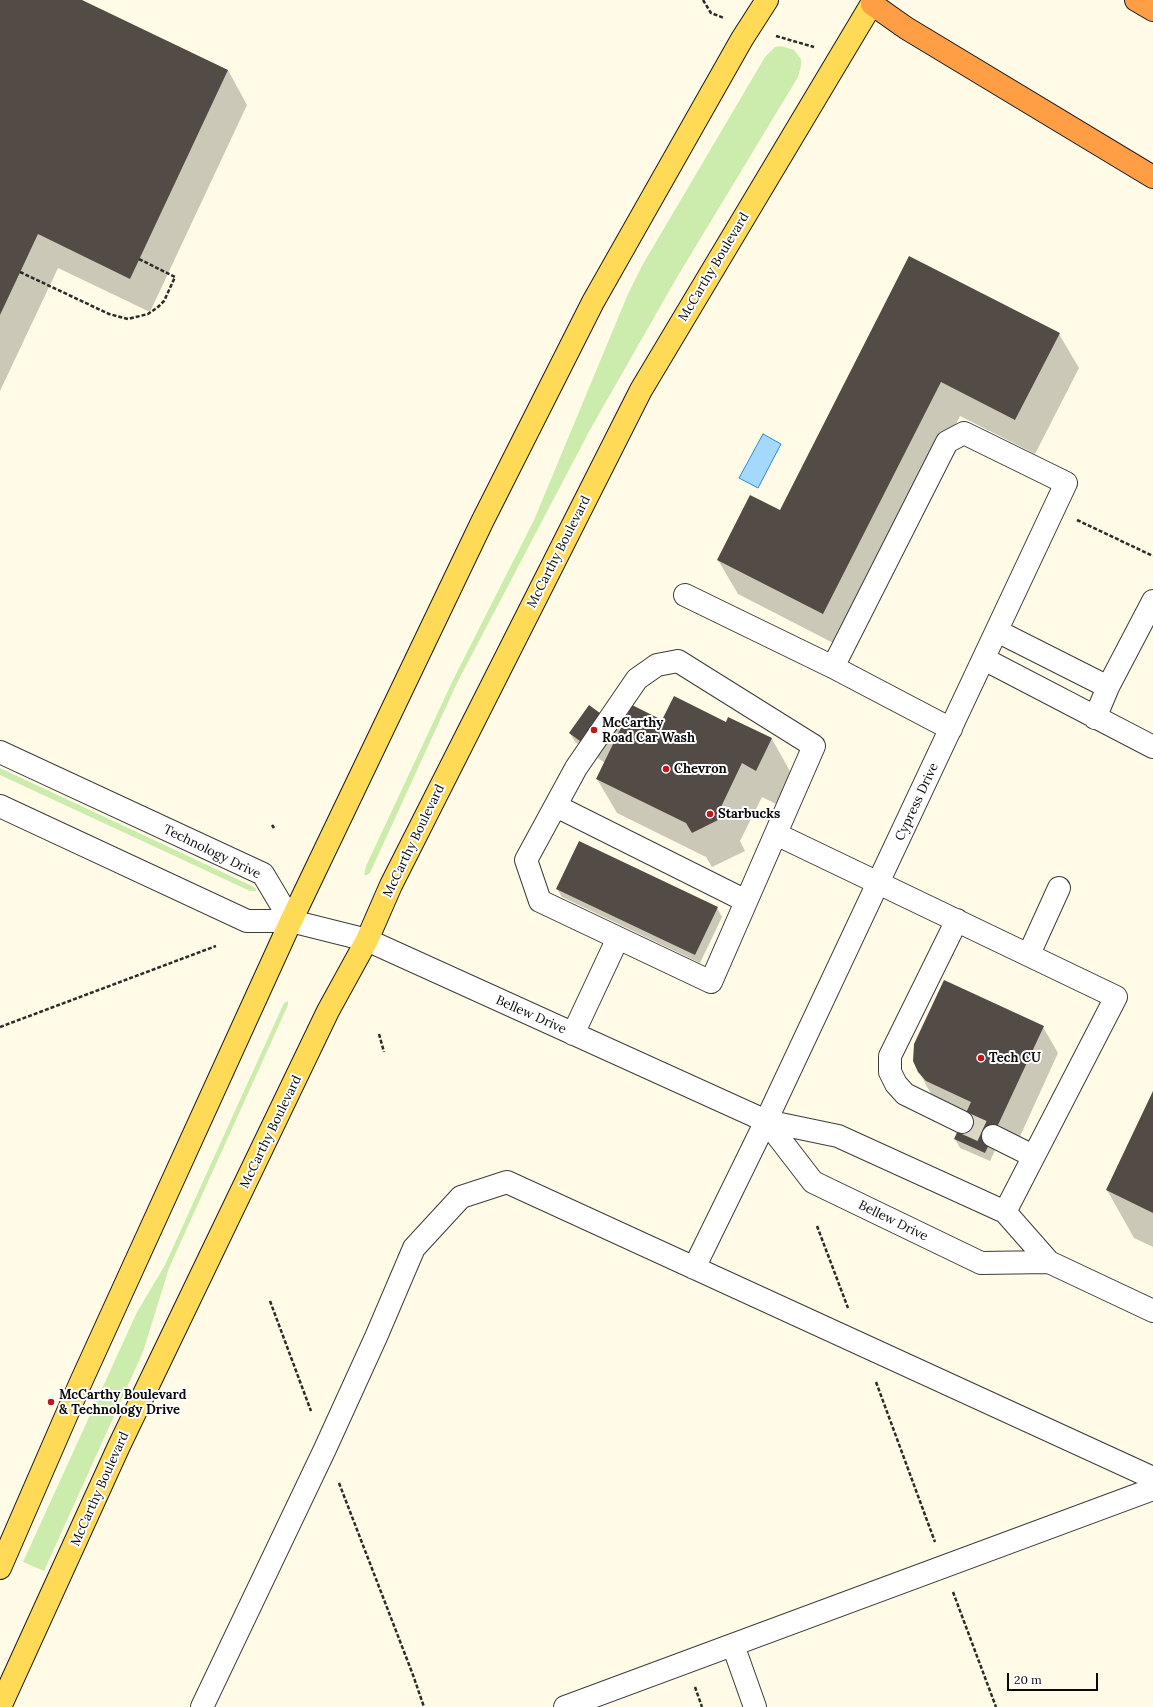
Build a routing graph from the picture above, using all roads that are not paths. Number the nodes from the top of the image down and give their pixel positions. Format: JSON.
{"nodes":[{"id":1,"x":767,"y":0,"type":"edge"},
{"id":2,"x":1136,"y":0,"type":"edge"},
{"id":3,"x":870,"y":1,"type":"edge"},
{"id":4,"x":1153,"y":10,"type":"edge"},
{"id":5,"x":1153,"y":176,"type":"edge"},
{"id":6,"x":685,"y":595,"type":"dead end"},
{"id":7,"x":1153,"y":601,"type":"edge"},
{"id":8,"x":997,"y":632,"type":"junction"},
{"id":9,"x":984,"y":659,"type":"junction"},
{"id":10,"x":832,"y":667,"type":"junction"},
{"id":11,"x":1108,"y":687,"type":"junction"},
{"id":12,"x":1095,"y":718,"type":"junction"},
{"id":13,"x":951,"y":729,"type":"junction"},
{"id":14,"x":1153,"y":747,"type":"edge"},
{"id":15,"x":0,"y":752,"type":"edge"},
{"id":16,"x":0,"y":806,"type":"edge"},
{"id":17,"x":556,"y":806,"type":"junction"},
{"id":18,"x":776,"y":834,"type":"junction"},
{"id":19,"x":879,"y":882,"type":"junction"},
{"id":20,"x":1059,"y":888,"type":"dead end"},
{"id":21,"x":746,"y":901,"type":"junction"},
{"id":22,"x":957,"y":920,"type":"junction"},
{"id":23,"x":291,"y":921,"type":"junction"},
{"id":24,"x":618,"y":938,"type":"junction"},
{"id":25,"x":367,"y":940,"type":"junction"},
{"id":26,"x":1029,"y":954,"type":"junction"},
{"id":27,"x":573,"y":1034,"type":"junction"},
{"id":28,"x":766,"y":1121,"type":"junction"},
{"id":29,"x":962,"y":1122,"type":"tunnel mouth"},
{"id":30,"x":993,"y":1136,"type":"tunnel mouth"},
{"id":31,"x":1033,"y":1156,"type":"junction"},
{"id":32,"x":1005,"y":1212,"type":"junction"},
{"id":33,"x":1049,"y":1262,"type":"junction"},
{"id":34,"x":694,"y":1268,"type":"junction"},
{"id":35,"x":1153,"y":1310,"type":"edge"},
{"id":36,"x":1153,"y":1478,"type":"edge"},
{"id":37,"x":1153,"y":1489,"type":"edge"},
{"id":38,"x":0,"y":1568,"type":"edge"},
{"id":39,"x":733,"y":1645,"type":"junction"},
{"id":40,"x":0,"y":1707,"type":"edge"},
{"id":41,"x":202,"y":1707,"type":"edge"},
{"id":42,"x":565,"y":1707,"type":"edge"},
{"id":43,"x":755,"y":1707,"type":"edge"}],
"edges":[{"from":1,"to":23,"type":"main road"},
{"from":2,"to":4,"type":"highway"},
{"from":3,"to":5,"type":"highway"},
{"from":3,"to":25,"type":"main road","name":"McCarthy Boulevard"},
{"from":6,"to":10,"type":"street"},
{"from":7,"to":11,"type":"street"},
{"from":8,"to":9,"type":"street","name":"Cypress Drive"},
{"from":8,"to":10,"type":"street","name":"Cypress Drive"},
{"from":8,"to":11,"type":"street"},
{"from":9,"to":12,"type":"street"},
{"from":9,"to":13,"type":"street","name":"Cypress Drive"},
{"from":10,"to":13,"type":"street"},
{"from":11,"to":12,"type":"street"},
{"from":12,"to":14,"type":"street"},
{"from":13,"to":19,"type":"street","name":"Cypress Drive"},
{"from":15,"to":23,"type":"street","name":"Technology Drive"},
{"from":16,"to":23,"type":"street"},
{"from":17,"to":18,"type":"street"},
{"from":17,"to":21,"type":"street"},
{"from":17,"to":24,"type":"street"},
{"from":18,"to":19,"type":"street"},
{"from":18,"to":21,"type":"street"},
{"from":19,"to":22,"type":"street"},
{"from":19,"to":28,"type":"street","name":"Cypress Drive"},
{"from":20,"to":26,"type":"street"},
{"from":21,"to":24,"type":"street"},
{"from":22,"to":26,"type":"street"},
{"from":22,"to":29,"type":"street"},
{"from":23,"to":25,"type":"street","name":"Bellew Drive"},
{"from":23,"to":38,"type":"main road"},
{"from":24,"to":27,"type":"street"},
{"from":25,"to":27,"type":"street","name":"Bellew Drive"},
{"from":25,"to":40,"type":"main road","name":"McCarthy Boulevard"},
{"from":26,"to":31,"type":"street"},
{"from":27,"to":28,"type":"street","name":"Bellew Drive"},
{"from":28,"to":32,"type":"street","name":"Bellew Drive"},
{"from":28,"to":33,"type":"street","name":"Bellew Drive"},
{"from":28,"to":34,"type":"street","name":"Cypress Drive"},
{"from":30,"to":31,"type":"street"},
{"from":31,"to":32,"type":"street"},
{"from":32,"to":33,"type":"street","name":"Bellew Drive"},
{"from":33,"to":35,"type":"street","name":"Bellew Drive"},
{"from":34,"to":36,"type":"street"},
{"from":34,"to":41,"type":"street"},
{"from":37,"to":39,"type":"street"},
{"from":39,"to":42,"type":"street"},
{"from":39,"to":43,"type":"street"}]}
